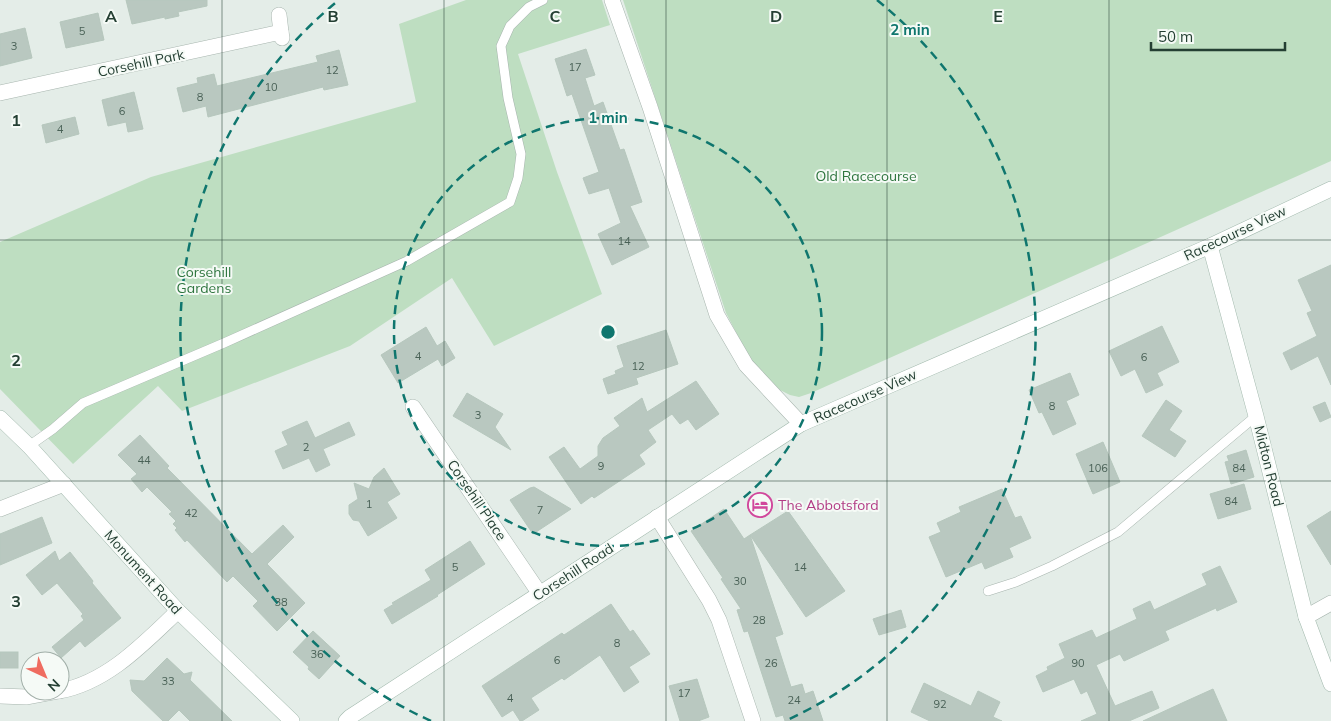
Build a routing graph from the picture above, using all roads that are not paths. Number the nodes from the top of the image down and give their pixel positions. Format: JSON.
{"nodes":[{"id":1,"x":543,"y":0,"type":"edge"},
{"id":2,"x":612,"y":0,"type":"edge"},
{"id":3,"x":279,"y":15,"type":"dead end"},
{"id":4,"x":0,"y":93,"type":"edge"},
{"id":5,"x":1331,"y":189,"type":"edge"},
{"id":6,"x":1210,"y":246,"type":"junction"},
{"id":7,"x":413,"y":407,"type":"dead end"},
{"id":8,"x":1256,"y":416,"type":"junction"},
{"id":9,"x":0,"y":418,"type":"edge"},
{"id":10,"x":801,"y":424,"type":"junction"},
{"id":11,"x":29,"y":446,"type":"junction"},
{"id":12,"x":64,"y":484,"type":"junction"},
{"id":13,"x":0,"y":509,"type":"edge"},
{"id":14,"x":657,"y":517,"type":"junction"},
{"id":15,"x":988,"y":591,"type":"dead end"},
{"id":16,"x":540,"y":594,"type":"junction"},
{"id":17,"x":1331,"y":603,"type":"edge"},
{"id":18,"x":178,"y":611,"type":"junction"},
{"id":19,"x":1306,"y":617,"type":"junction"},
{"id":20,"x":1331,"y":684,"type":"edge"},
{"id":21,"x":70,"y":689,"type":"edge"},
{"id":22,"x":0,"y":696,"type":"edge"},
{"id":23,"x":20,"y":697,"type":"edge"},
{"id":24,"x":292,"y":721,"type":"edge"},
{"id":25,"x":346,"y":721,"type":"edge"},
{"id":26,"x":753,"y":721,"type":"edge"}],
"edges":[{"from":1,"to":11,"type":"lane"},
{"from":2,"to":10,"type":"street","name":"Racecourse View"},
{"from":3,"to":4,"type":"street","name":"Corsehill Park"},
{"from":5,"to":6,"type":"street","name":"Racecourse View"},
{"from":6,"to":8,"type":"street","name":"Midton Road"},
{"from":6,"to":10,"type":"street","name":"Racecourse View"},
{"from":7,"to":16,"type":"street","name":"Corsehill Place"},
{"from":8,"to":15,"type":"lane"},
{"from":8,"to":19,"type":"street","name":"Midton Road"},
{"from":9,"to":11,"type":"street","name":"Monument Road"},
{"from":10,"to":14,"type":"street","name":"Corsehill Road"},
{"from":11,"to":12,"type":"street","name":"Monument Road"},
{"from":12,"to":13,"type":"street"},
{"from":12,"to":18,"type":"street","name":"Monument Road"},
{"from":14,"to":16,"type":"street","name":"Corsehill Road"},
{"from":14,"to":26,"type":"street"},
{"from":16,"to":25,"type":"street","name":"Corsehill Road"},
{"from":17,"to":19,"type":"street"},
{"from":18,"to":21,"type":"street"},
{"from":18,"to":24,"type":"street","name":"Monument Road"},
{"from":19,"to":20,"type":"street","name":"Midton Road"},
{"from":22,"to":23,"type":"street"}]}
